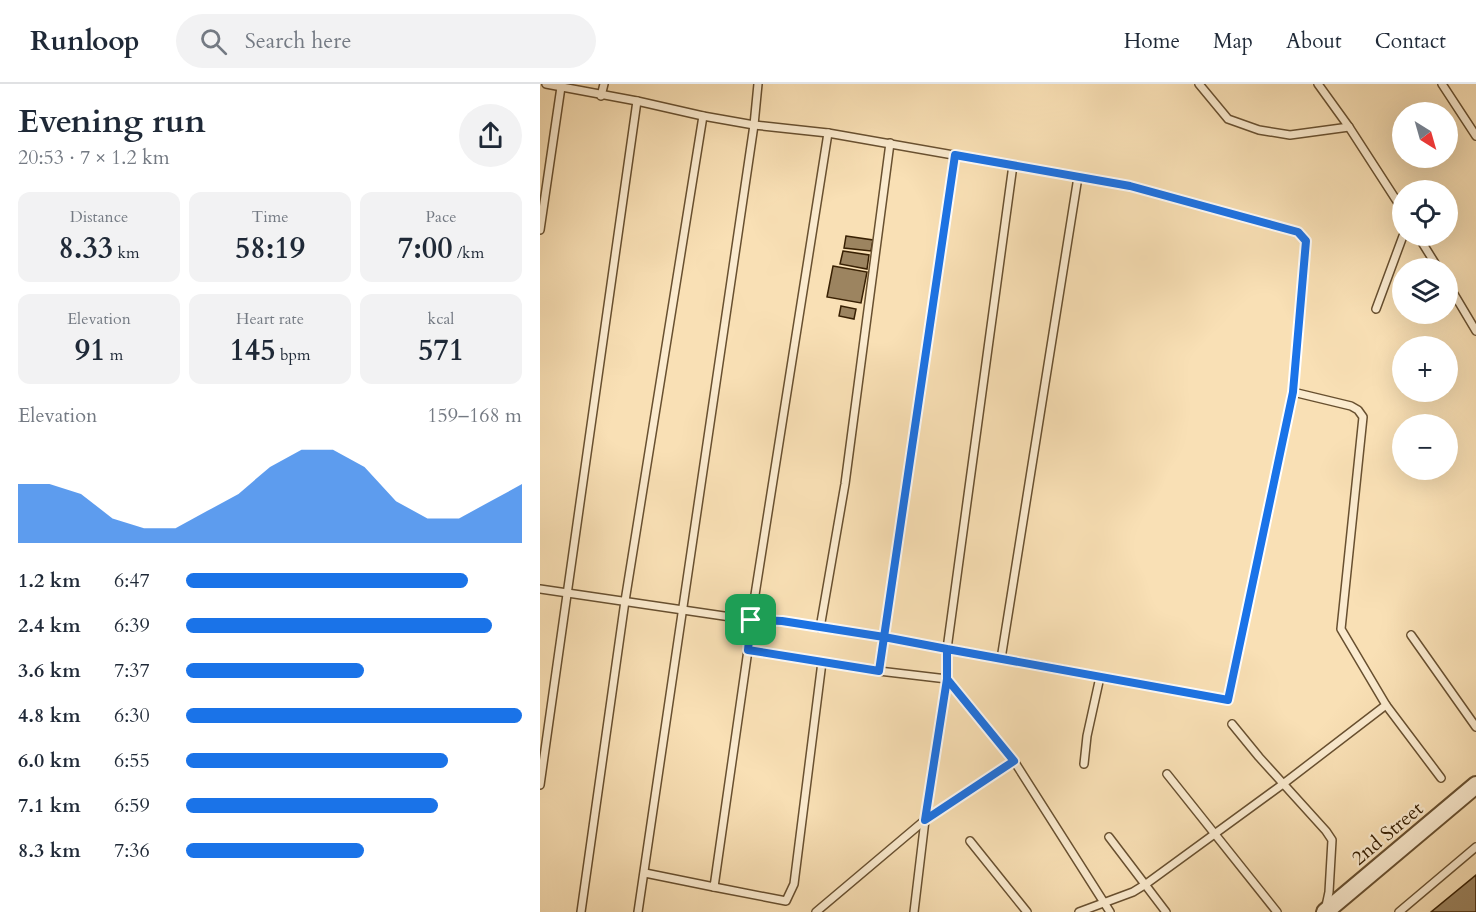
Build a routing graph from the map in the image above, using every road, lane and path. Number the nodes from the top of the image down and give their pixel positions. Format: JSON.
{"nodes":[{"id":1,"x":546,"y":84,"type":"edge"},
{"id":2,"x":604,"y":84,"type":"edge"},
{"id":3,"x":758,"y":84,"type":"edge"},
{"id":4,"x":1199,"y":84,"type":"edge"},
{"id":5,"x":1318,"y":84,"type":"edge"},
{"id":6,"x":1442,"y":84,"type":"edge"},
{"id":7,"x":561,"y":87,"type":"junction"},
{"id":8,"x":601,"y":96,"type":"junction"},
{"id":9,"x":638,"y":101,"type":"junction"},
{"id":10,"x":704,"y":116,"type":"junction"},
{"id":11,"x":754,"y":125,"type":"junction"},
{"id":12,"x":1349,"y":127,"type":"junction"},
{"id":13,"x":828,"y":133,"type":"junction"},
{"id":14,"x":1476,"y":136,"type":"edge"},
{"id":15,"x":890,"y":143,"type":"junction"},
{"id":16,"x":955,"y":155,"type":"junction"},
{"id":17,"x":1013,"y":165,"type":"junction"},
{"id":18,"x":1078,"y":177,"type":"junction"},
{"id":19,"x":1392,"y":194,"type":"edge"},
{"id":20,"x":540,"y":230,"type":"edge"},
{"id":21,"x":1399,"y":246,"type":"edge"},
{"id":22,"x":1458,"y":301,"type":"edge"},
{"id":23,"x":1376,"y":309,"type":"dead end"},
{"id":24,"x":1476,"y":331,"type":"edge"},
{"id":25,"x":1293,"y":392,"type":"junction"},
{"id":26,"x":540,"y":589,"type":"edge"},
{"id":27,"x":569,"y":592,"type":"junction"},
{"id":28,"x":625,"y":601,"type":"junction"},
{"id":29,"x":684,"y":609,"type":"junction"},
{"id":30,"x":751,"y":620,"type":"junction"},
{"id":31,"x":820,"y":628,"type":"junction"},
{"id":32,"x":1411,"y":635,"type":"dead end"},
{"id":33,"x":884,"y":637,"type":"junction"},
{"id":34,"x":947,"y":649,"type":"junction"},
{"id":35,"x":748,"y":650,"type":"junction"},
{"id":36,"x":1001,"y":659,"type":"junction"},
{"id":37,"x":822,"y":662,"type":"junction"},
{"id":38,"x":879,"y":671,"type":"junction"},
{"id":39,"x":1100,"y":677,"type":"junction"},
{"id":40,"x":947,"y":679,"type":"junction"},
{"id":41,"x":1386,"y":705,"type":"junction"},
{"id":42,"x":1232,"y":724,"type":"dead end"},
{"id":43,"x":1476,"y":727,"type":"edge"},
{"id":44,"x":1014,"y":761,"type":"junction"},
{"id":45,"x":1084,"y":764,"type":"dead end"},
{"id":46,"x":1167,"y":774,"type":"dead end"},
{"id":47,"x":1441,"y":778,"type":"dead end"},
{"id":48,"x":1283,"y":784,"type":"junction"},
{"id":49,"x":1476,"y":785,"type":"edge"},
{"id":50,"x":540,"y":786,"type":"edge"},
{"id":51,"x":925,"y":820,"type":"junction"},
{"id":52,"x":1215,"y":834,"type":"junction"},
{"id":53,"x":1109,"y":837,"type":"dead end"},
{"id":54,"x":970,"y":841,"type":"dead end"},
{"id":55,"x":1476,"y":847,"type":"edge"},
{"id":56,"x":645,"y":873,"type":"junction"},
{"id":57,"x":1146,"y":884,"type":"junction"},
{"id":58,"x":714,"y":887,"type":"junction"},
{"id":59,"x":1104,"y":902,"type":"junction"},
{"id":60,"x":581,"y":912,"type":"edge"},
{"id":61,"x":638,"y":912,"type":"edge"},
{"id":62,"x":816,"y":912,"type":"edge"},
{"id":63,"x":914,"y":912,"type":"edge"},
{"id":64,"x":1026,"y":912,"type":"edge"},
{"id":65,"x":1079,"y":912,"type":"edge"},
{"id":66,"x":1110,"y":912,"type":"edge"},
{"id":67,"x":1166,"y":912,"type":"edge"},
{"id":68,"x":1277,"y":912,"type":"edge"},
{"id":69,"x":1325,"y":912,"type":"edge"},
{"id":70,"x":1399,"y":912,"type":"edge"}],
"edges":[{"from":1,"to":7,"type":"lane"},
{"from":2,"to":8,"type":"lane"},
{"from":3,"to":11,"type":"lane"},
{"from":4,"to":12,"type":"lane"},
{"from":5,"to":12,"type":"lane"},
{"from":6,"to":14,"type":"lane"},
{"from":7,"to":8,"type":"lane"},
{"from":7,"to":20,"type":"lane"},
{"from":8,"to":9,"type":"lane"},
{"from":9,"to":10,"type":"lane"},
{"from":9,"to":27,"type":"lane"},
{"from":10,"to":11,"type":"lane"},
{"from":10,"to":28,"type":"lane"},
{"from":11,"to":13,"type":"lane"},
{"from":11,"to":29,"type":"lane"},
{"from":12,"to":19,"type":"lane"},
{"from":13,"to":15,"type":"lane"},
{"from":13,"to":30,"type":"lane"},
{"from":15,"to":16,"type":"lane"},
{"from":15,"to":31,"type":"lane"},
{"from":16,"to":17,"type":"lane"},
{"from":16,"to":33,"type":"lane"},
{"from":17,"to":18,"type":"lane"},
{"from":17,"to":34,"type":"lane"},
{"from":18,"to":25,"type":"lane"},
{"from":18,"to":36,"type":"lane"},
{"from":21,"to":23,"type":"lane"},
{"from":22,"to":24,"type":"lane"},
{"from":25,"to":39,"type":"lane"},
{"from":25,"to":41,"type":"lane"},
{"from":26,"to":27,"type":"lane"},
{"from":27,"to":28,"type":"lane"},
{"from":27,"to":50,"type":"lane"},
{"from":28,"to":29,"type":"lane"},
{"from":28,"to":60,"type":"lane"},
{"from":29,"to":30,"type":"lane"},
{"from":29,"to":56,"type":"lane"},
{"from":30,"to":31,"type":"lane"},
{"from":30,"to":35,"type":"lane"},
{"from":31,"to":33,"type":"lane"},
{"from":32,"to":43,"type":"lane"},
{"from":33,"to":34,"type":"lane"},
{"from":33,"to":38,"type":"lane"},
{"from":34,"to":36,"type":"lane"},
{"from":34,"to":40,"type":"lane"},
{"from":35,"to":37,"type":"lane"},
{"from":35,"to":58,"type":"lane"},
{"from":36,"to":39,"type":"lane"},
{"from":37,"to":38,"type":"lane"},
{"from":37,"to":58,"type":"lane"},
{"from":38,"to":40,"type":"lane"},
{"from":39,"to":45,"type":"lane"},
{"from":40,"to":44,"type":"lane"},
{"from":40,"to":51,"type":"lane"},
{"from":41,"to":47,"type":"lane"},
{"from":41,"to":48,"type":"lane"},
{"from":42,"to":48,"type":"lane"},
{"from":44,"to":51,"type":"lane"},
{"from":44,"to":59,"type":"lane"},
{"from":46,"to":52,"type":"lane"},
{"from":48,"to":52,"type":"lane"},
{"from":48,"to":69,"type":"lane"},
{"from":49,"to":69,"type":"street","name":"2nd Street"},
{"from":51,"to":62,"type":"lane"},
{"from":51,"to":63,"type":"lane"},
{"from":52,"to":57,"type":"lane"},
{"from":52,"to":68,"type":"lane"},
{"from":53,"to":57,"type":"lane"},
{"from":54,"to":64,"type":"lane"},
{"from":55,"to":70,"type":"lane"},
{"from":56,"to":58,"type":"lane"},
{"from":56,"to":61,"type":"lane"},
{"from":57,"to":59,"type":"lane"},
{"from":57,"to":67,"type":"lane"},
{"from":59,"to":65,"type":"lane"},
{"from":59,"to":66,"type":"lane"}]}
